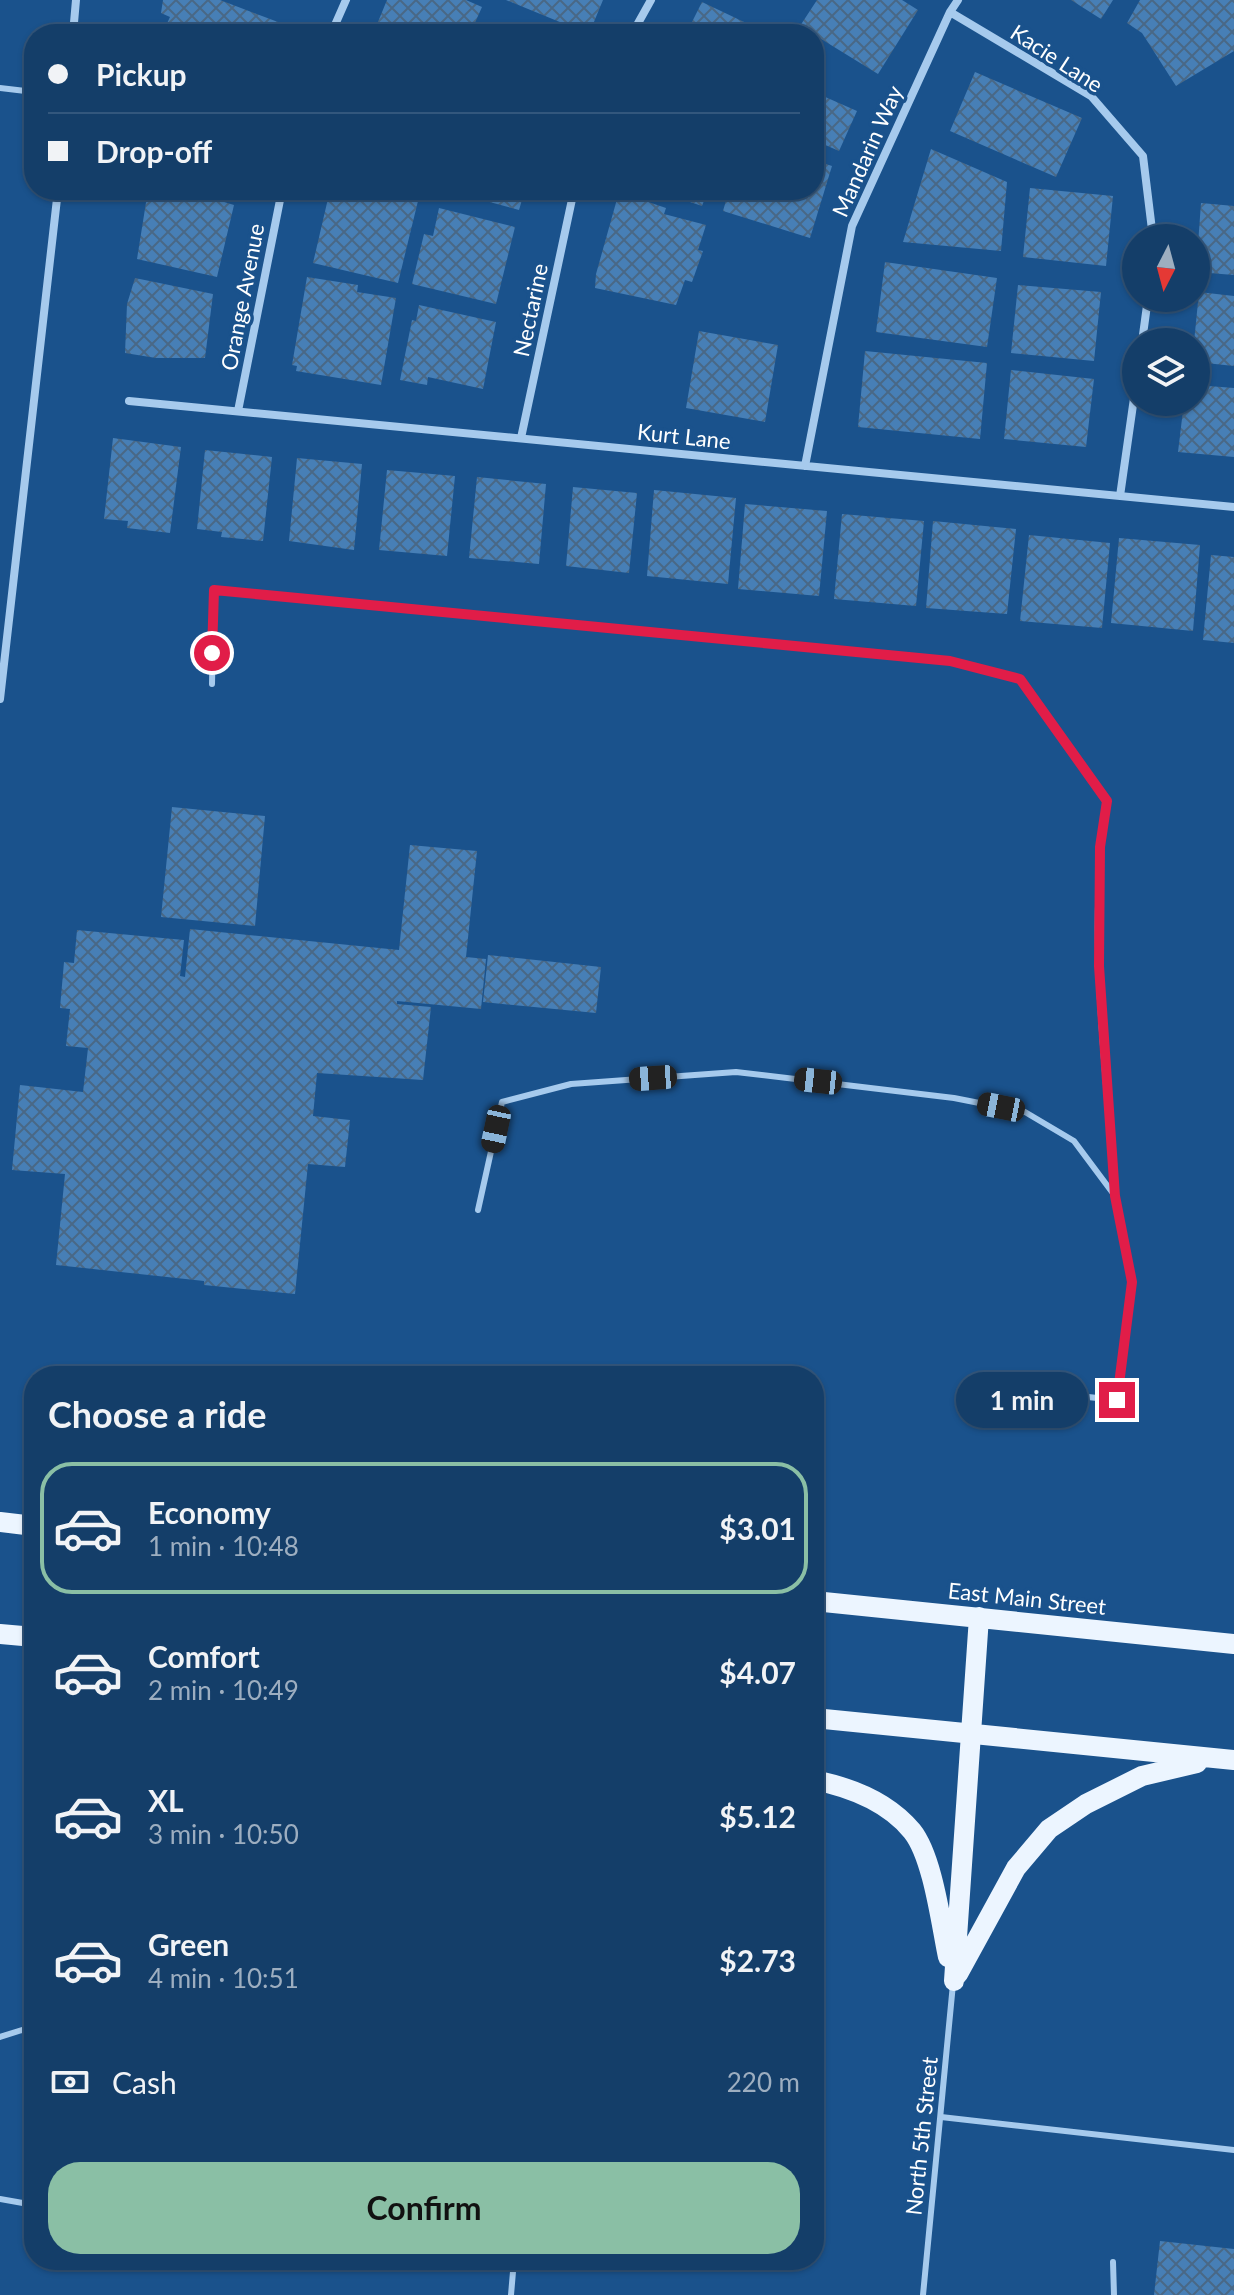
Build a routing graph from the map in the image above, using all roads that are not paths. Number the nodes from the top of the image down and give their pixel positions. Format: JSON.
{"nodes":[{"id":1,"x":76,"y":0,"type":"edge"},
{"id":2,"x":346,"y":0,"type":"edge"},
{"id":3,"x":651,"y":0,"type":"edge"},
{"id":4,"x":958,"y":0,"type":"edge"},
{"id":5,"x":950,"y":12,"type":"junction"},
{"id":6,"x":74,"y":24,"type":"edge"},
{"id":7,"x":335,"y":24,"type":"edge"},
{"id":8,"x":638,"y":24,"type":"edge"},
{"id":9,"x":0,"y":88,"type":"edge"},
{"id":10,"x":24,"y":91,"type":"edge"},
{"id":11,"x":57,"y":200,"type":"edge"},
{"id":12,"x":280,"y":200,"type":"edge"},
{"id":13,"x":572,"y":200,"type":"edge"},
{"id":14,"x":1151,"y":224,"type":"edge"},
{"id":15,"x":129,"y":401,"type":"dead end"},
{"id":16,"x":238,"y":411,"type":"junction"},
{"id":17,"x":1131,"y":416,"type":"edge"},
{"id":18,"x":521,"y":438,"type":"junction"},
{"id":19,"x":805,"y":466,"type":"junction"},
{"id":20,"x":1120,"y":496,"type":"junction"},
{"id":21,"x":1234,"y":507,"type":"edge"},
{"id":22,"x":5,"y":613,"type":"edge"},
{"id":23,"x":212,"y":684,"type":"dead end"},
{"id":24,"x":0,"y":699,"type":"edge"},
{"id":25,"x":1115,"y":1196,"type":"junction"},
{"id":26,"x":478,"y":1210,"type":"dead end"},
{"id":27,"x":1010,"y":1389,"type":"dead end"},
{"id":28,"x":0,"y":1522,"type":"edge"},
{"id":29,"x":24,"y":1525,"type":"edge"},
{"id":30,"x":824,"y":1602,"type":"edge"},
{"id":31,"x":979,"y":1617,"type":"junction"},
{"id":32,"x":0,"y":1634,"type":"edge"},
{"id":33,"x":24,"y":1636,"type":"edge"},
{"id":34,"x":1234,"y":1644,"type":"edge"},
{"id":35,"x":824,"y":1719,"type":"edge"},
{"id":36,"x":969,"y":1735,"type":"junction"},
{"id":37,"x":1225,"y":1759,"type":"edge"},
{"id":38,"x":824,"y":1782,"type":"edge"},
{"id":39,"x":954,"y":1981,"type":"junction"},
{"id":40,"x":24,"y":2030,"type":"edge"},
{"id":41,"x":0,"y":2037,"type":"edge"},
{"id":42,"x":941,"y":2117,"type":"junction"},
{"id":43,"x":1234,"y":2150,"type":"edge"},
{"id":44,"x":0,"y":2199,"type":"edge"},
{"id":45,"x":24,"y":2203,"type":"edge"},
{"id":46,"x":1113,"y":2262,"type":"dead end"},
{"id":47,"x":513,"y":2270,"type":"edge"},
{"id":48,"x":511,"y":2295,"type":"edge"},
{"id":49,"x":923,"y":2295,"type":"edge"},
{"id":50,"x":1114,"y":2295,"type":"edge"}],
"edges":[{"from":1,"to":6,"type":"street"},
{"from":2,"to":7,"type":"street"},
{"from":3,"to":8,"type":"street"},
{"from":4,"to":5,"type":"street","name":"Mandarin Way"},
{"from":5,"to":14,"type":"street","name":"Kacie Lane"},
{"from":5,"to":19,"type":"street","name":"Mandarin Way"},
{"from":9,"to":10,"type":"lane"},
{"from":11,"to":22,"type":"street"},
{"from":12,"to":16,"type":"street","name":"Orange Avenue"},
{"from":13,"to":18,"type":"street","name":"Nectarine"},
{"from":15,"to":16,"type":"street","name":"Kurt Lane"},
{"from":16,"to":18,"type":"street","name":"Kurt Lane"},
{"from":17,"to":20,"type":"street"},
{"from":18,"to":19,"type":"street","name":"Kurt Lane"},
{"from":19,"to":20,"type":"street","name":"Kurt Lane"},
{"from":20,"to":21,"type":"street","name":"Kurt Lane"},
{"from":22,"to":24,"type":"street"},
{"from":23,"to":25,"type":"lane"},
{"from":25,"to":26,"type":"lane"},
{"from":25,"to":27,"type":"lane"},
{"from":28,"to":29,"type":"main road"},
{"from":30,"to":31,"type":"main road","name":"East Main Street"},
{"from":31,"to":34,"type":"main road","name":"East Main Street"},
{"from":31,"to":36,"type":"main road"},
{"from":32,"to":33,"type":"main road"},
{"from":35,"to":36,"type":"main road"},
{"from":36,"to":37,"type":"main road"},
{"from":36,"to":39,"type":"main road"},
{"from":37,"to":39,"type":"main road"},
{"from":38,"to":39,"type":"main road"},
{"from":39,"to":42,"type":"lane","name":"North 5th Street"},
{"from":40,"to":41,"type":"lane"},
{"from":42,"to":43,"type":"lane"},
{"from":42,"to":49,"type":"lane","name":"North 5th Street"},
{"from":44,"to":45,"type":"lane"},
{"from":46,"to":50,"type":"lane"},
{"from":47,"to":48,"type":"lane"}]}
